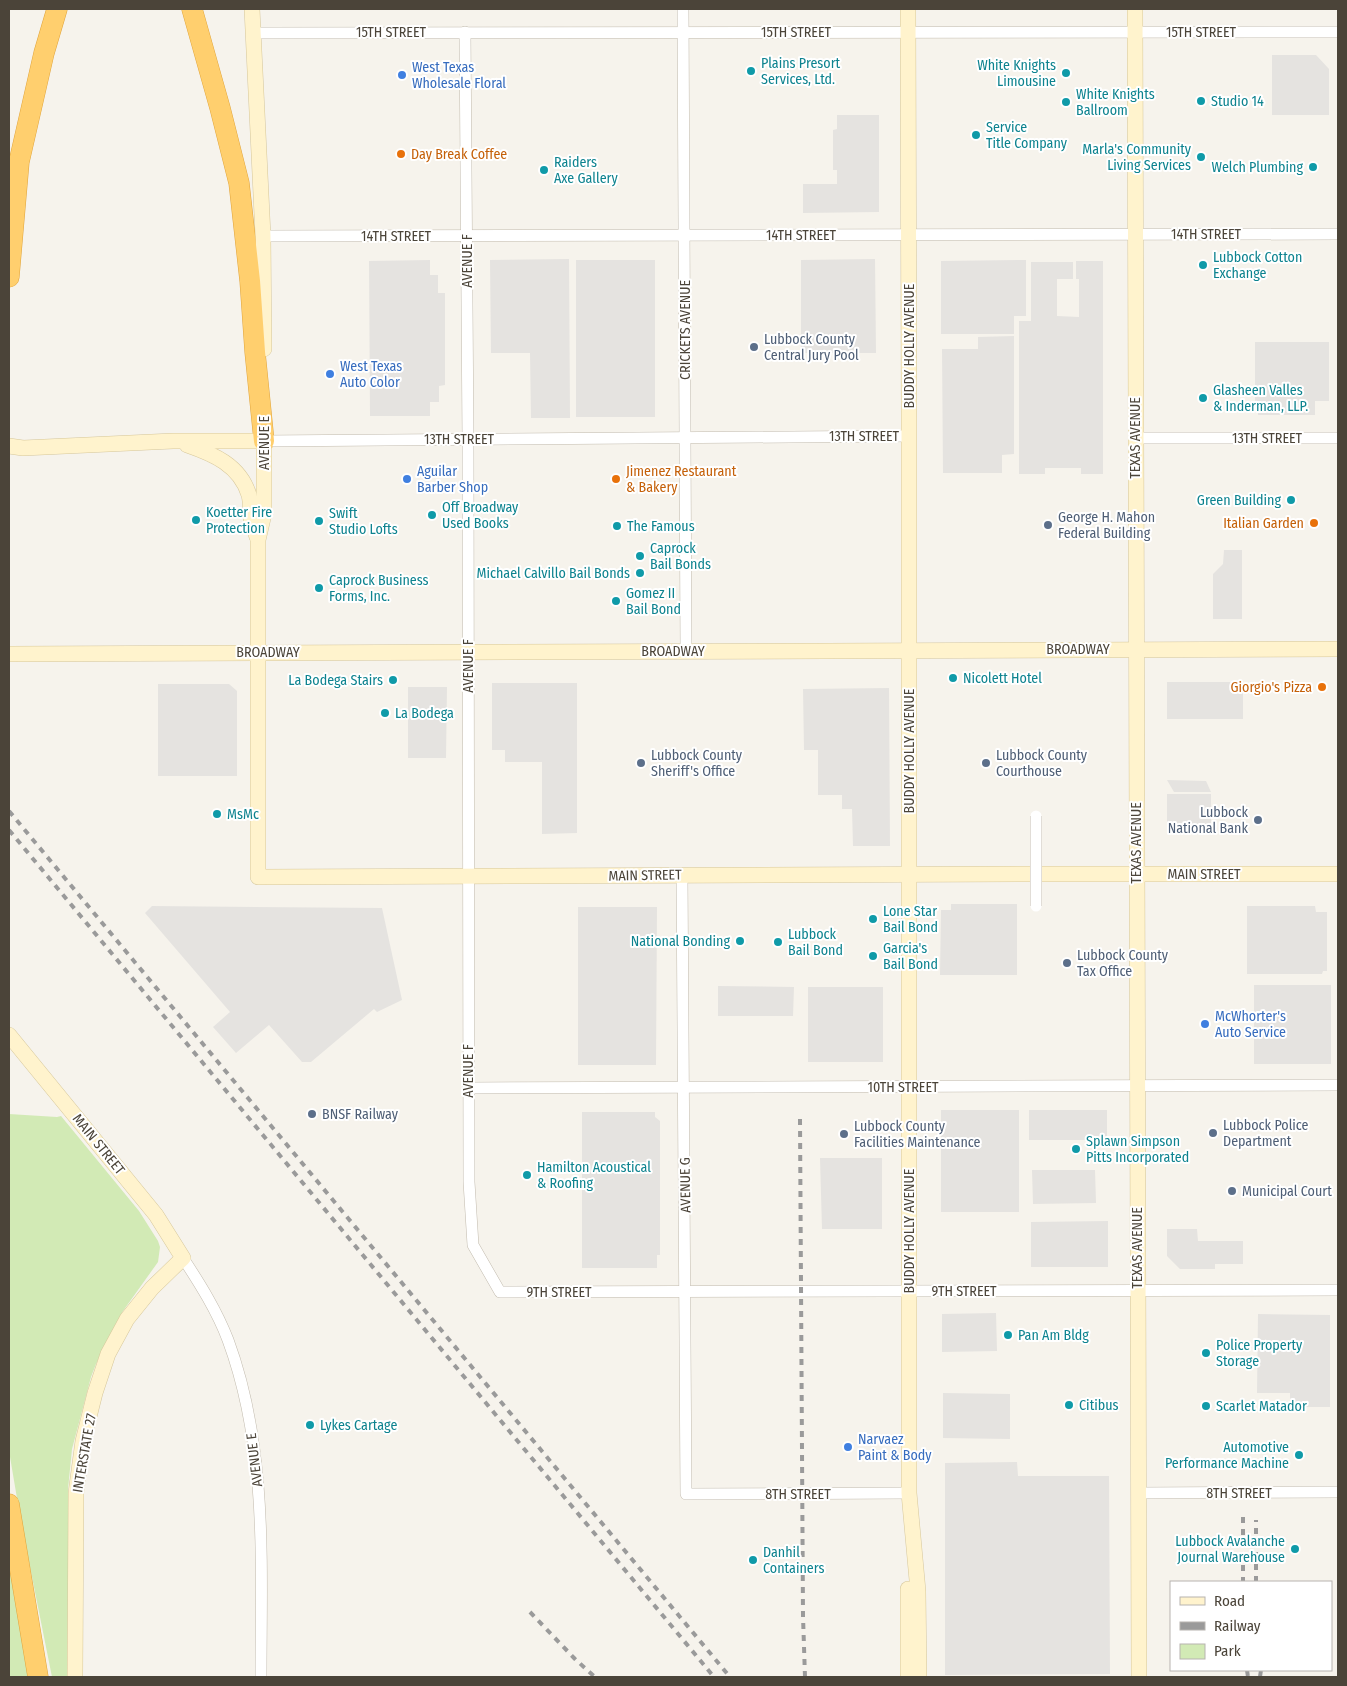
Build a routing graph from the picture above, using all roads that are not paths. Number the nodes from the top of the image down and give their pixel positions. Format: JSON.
{"nodes":[{"id":1,"x":58,"y":9,"type":"edge"},
{"id":2,"x":192,"y":9,"type":"edge"},
{"id":3,"x":252,"y":9,"type":"edge"},
{"id":4,"x":683,"y":9,"type":"edge"},
{"id":5,"x":908,"y":9,"type":"edge"},
{"id":6,"x":1135,"y":9,"type":"edge"},
{"id":7,"x":465,"y":32,"type":"junction"},
{"id":8,"x":683,"y":32,"type":"junction"},
{"id":9,"x":908,"y":32,"type":"junction"},
{"id":10,"x":1135,"y":32,"type":"junction"},
{"id":11,"x":1338,"y":32,"type":"edge"},
{"id":12,"x":254,"y":33,"type":"junction"},
{"id":13,"x":1135,"y":234,"type":"junction"},
{"id":14,"x":1338,"y":234,"type":"edge"},
{"id":15,"x":684,"y":235,"type":"junction"},
{"id":16,"x":909,"y":235,"type":"junction"},
{"id":17,"x":263,"y":236,"type":"junction"},
{"id":18,"x":467,"y":236,"type":"junction"},
{"id":19,"x":9,"y":277,"type":"edge"},
{"id":20,"x":909,"y":436,"type":"junction"},
{"id":21,"x":685,"y":438,"type":"junction"},
{"id":22,"x":1135,"y":438,"type":"junction"},
{"id":23,"x":1338,"y":438,"type":"edge"},
{"id":24,"x":468,"y":439,"type":"junction"},
{"id":25,"x":173,"y":441,"type":"junction"},
{"id":26,"x":264,"y":441,"type":"junction"},
{"id":27,"x":9,"y":446,"type":"edge"},
{"id":28,"x":258,"y":540,"type":"junction"},
{"id":29,"x":1136,"y":649,"type":"junction"},
{"id":30,"x":1338,"y":649,"type":"edge"},
{"id":31,"x":909,"y":650,"type":"junction"},
{"id":32,"x":468,"y":651,"type":"junction"},
{"id":33,"x":686,"y":651,"type":"junction"},
{"id":34,"x":258,"y":652,"type":"junction"},
{"id":35,"x":9,"y":654,"type":"edge"},
{"id":36,"x":1036,"y":816,"type":"dead end"},
{"id":37,"x":909,"y":874,"type":"junction"},
{"id":38,"x":1136,"y":874,"type":"junction"},
{"id":39,"x":1338,"y":874,"type":"edge"},
{"id":40,"x":682,"y":875,"type":"junction"},
{"id":41,"x":258,"y":877,"type":"joint"},
{"id":42,"x":468,"y":877,"type":"junction"},
{"id":43,"x":1036,"y":906,"type":"dead end"},
{"id":44,"x":9,"y":1035,"type":"edge"},
{"id":45,"x":1338,"y":1085,"type":"edge"},
{"id":46,"x":1137,"y":1086,"type":"junction"},
{"id":47,"x":684,"y":1087,"type":"junction"},
{"id":48,"x":909,"y":1087,"type":"junction"},
{"id":49,"x":468,"y":1088,"type":"junction"},
{"id":50,"x":183,"y":1258,"type":"junction"},
{"id":51,"x":1338,"y":1290,"type":"edge"},
{"id":52,"x":909,"y":1291,"type":"junction"},
{"id":53,"x":1137,"y":1291,"type":"junction"},
{"id":54,"x":500,"y":1292,"type":"joint"},
{"id":55,"x":686,"y":1292,"type":"junction"},
{"id":56,"x":1338,"y":1492,"type":"edge"},
{"id":57,"x":909,"y":1493,"type":"junction"},
{"id":58,"x":1139,"y":1493,"type":"junction"},
{"id":59,"x":686,"y":1494,"type":"joint"},
{"id":60,"x":9,"y":1504,"type":"edge"},
{"id":61,"x":38,"y":1677,"type":"edge"},
{"id":62,"x":75,"y":1677,"type":"edge"},
{"id":63,"x":261,"y":1677,"type":"edge"},
{"id":64,"x":908,"y":1677,"type":"edge"},
{"id":65,"x":919,"y":1677,"type":"edge"},
{"id":66,"x":1139,"y":1677,"type":"edge"}],
"edges":[{"from":1,"to":19,"type":"highway"},
{"from":2,"to":26,"type":"highway"},
{"from":3,"to":12,"type":"main road","name":"AVENUE E"},
{"from":4,"to":8,"type":"street","name":"CRICKETS AVENUE"},
{"from":5,"to":9,"type":"main road","name":"BUDDY HOLLY AVENUE"},
{"from":6,"to":10,"type":"main road","name":"TEXAS AVENUE"},
{"from":7,"to":8,"type":"street","name":"15TH STREET"},
{"from":7,"to":12,"type":"street","name":"15TH STREET"},
{"from":7,"to":18,"type":"street","name":"AVENUE F"},
{"from":8,"to":9,"type":"street","name":"15TH STREET"},
{"from":8,"to":15,"type":"street","name":"CRICKETS AVENUE"},
{"from":9,"to":10,"type":"street","name":"15TH STREET"},
{"from":9,"to":16,"type":"main road","name":"BUDDY HOLLY AVENUE"},
{"from":10,"to":11,"type":"street","name":"15TH STREET"},
{"from":10,"to":13,"type":"main road","name":"TEXAS AVENUE"},
{"from":12,"to":17,"type":"main road","name":"AVENUE E"},
{"from":13,"to":14,"type":"street","name":"14TH STREET"},
{"from":13,"to":16,"type":"street","name":"14TH STREET"},
{"from":13,"to":22,"type":"main road","name":"TEXAS AVENUE"},
{"from":15,"to":16,"type":"street","name":"14TH STREET"},
{"from":15,"to":18,"type":"street","name":"14TH STREET"},
{"from":15,"to":21,"type":"street","name":"CRICKETS AVENUE"},
{"from":16,"to":20,"type":"main road","name":"BUDDY HOLLY AVENUE"},
{"from":17,"to":18,"type":"street","name":"14TH STREET"},
{"from":17,"to":26,"type":"main road","name":"AVENUE E"},
{"from":18,"to":24,"type":"street","name":"AVENUE F"},
{"from":20,"to":21,"type":"street","name":"13TH STREET"},
{"from":20,"to":31,"type":"main road","name":"BUDDY HOLLY AVENUE"},
{"from":21,"to":24,"type":"street","name":"13TH STREET"},
{"from":21,"to":33,"type":"street","name":"CRICKETS AVENUE"},
{"from":22,"to":23,"type":"street","name":"13TH STREET"},
{"from":22,"to":29,"type":"main road","name":"TEXAS AVENUE"},
{"from":24,"to":26,"type":"street","name":"13TH STREET"},
{"from":24,"to":32,"type":"street","name":"AVENUE F"},
{"from":25,"to":26,"type":"main road","name":"13TH STREET"},
{"from":25,"to":27,"type":"main road","name":"13TH STREET"},
{"from":25,"to":28,"type":"main road"},
{"from":26,"to":28,"type":"main road","name":"AVENUE E"},
{"from":28,"to":34,"type":"main road","name":"AVENUE E"},
{"from":29,"to":30,"type":"main road","name":"BROADWAY"},
{"from":29,"to":31,"type":"main road","name":"BROADWAY"},
{"from":29,"to":38,"type":"main road","name":"TEXAS AVENUE"},
{"from":31,"to":33,"type":"main road","name":"BROADWAY"},
{"from":31,"to":37,"type":"main road","name":"BUDDY HOLLY AVENUE"},
{"from":32,"to":33,"type":"main road","name":"BROADWAY"},
{"from":32,"to":34,"type":"main road","name":"BROADWAY"},
{"from":32,"to":42,"type":"street","name":"AVENUE F"},
{"from":34,"to":35,"type":"main road","name":"BROADWAY"},
{"from":34,"to":41,"type":"main road","name":"AVENUE E"},
{"from":36,"to":43,"type":"street","bridge":true},
{"from":37,"to":38,"type":"main road","name":"MAIN STREET"},
{"from":37,"to":40,"type":"main road","name":"MAIN STREET"},
{"from":37,"to":48,"type":"main road","name":"BUDDY HOLLY AVENUE"},
{"from":38,"to":39,"type":"main road","name":"MAIN STREET"},
{"from":38,"to":46,"type":"main road","name":"TEXAS AVENUE"},
{"from":40,"to":42,"type":"main road","name":"MAIN STREET"},
{"from":40,"to":47,"type":"street","name":"AVENUE G"},
{"from":41,"to":42,"type":"main road","name":"MAIN STREET"},
{"from":42,"to":49,"type":"street","name":"AVENUE F"},
{"from":44,"to":50,"type":"main road","name":"MAIN STREET"},
{"from":45,"to":46,"type":"street","name":"10TH STREET"},
{"from":46,"to":48,"type":"street","name":"10TH STREET"},
{"from":46,"to":53,"type":"main road","name":"TEXAS AVENUE"},
{"from":47,"to":48,"type":"street","name":"10TH STREET"},
{"from":47,"to":49,"type":"street","name":"10TH STREET"},
{"from":47,"to":55,"type":"street","name":"AVENUE G"},
{"from":48,"to":52,"type":"main road","name":"BUDDY HOLLY AVENUE"},
{"from":49,"to":54,"type":"street","name":"AVENUE F"},
{"from":50,"to":62,"type":"main road","name":"INTERSTATE 27"},
{"from":50,"to":63,"type":"street","name":"AVENUE E"},
{"from":51,"to":53,"type":"street","name":"9TH STREET"},
{"from":52,"to":53,"type":"street","name":"9TH STREET"},
{"from":52,"to":55,"type":"street","name":"9TH STREET"},
{"from":52,"to":57,"type":"main road","name":"BUDDY HOLLY AVENUE"},
{"from":53,"to":58,"type":"main road","name":"TEXAS AVENUE"},
{"from":54,"to":55,"type":"street","name":"9TH STREET"},
{"from":55,"to":59,"type":"street","name":"AVENUE G"},
{"from":56,"to":58,"type":"street","name":"8TH STREET"},
{"from":57,"to":59,"type":"street","name":"8TH STREET"},
{"from":57,"to":64,"type":"main road","name":"BUDDY HOLLY AVENUE"},
{"from":57,"to":65,"type":"main road","name":"BUDDY HOLLY AVENUE"},
{"from":58,"to":66,"type":"main road","name":"TEXAS AVENUE"},
{"from":60,"to":61,"type":"highway"}]}
